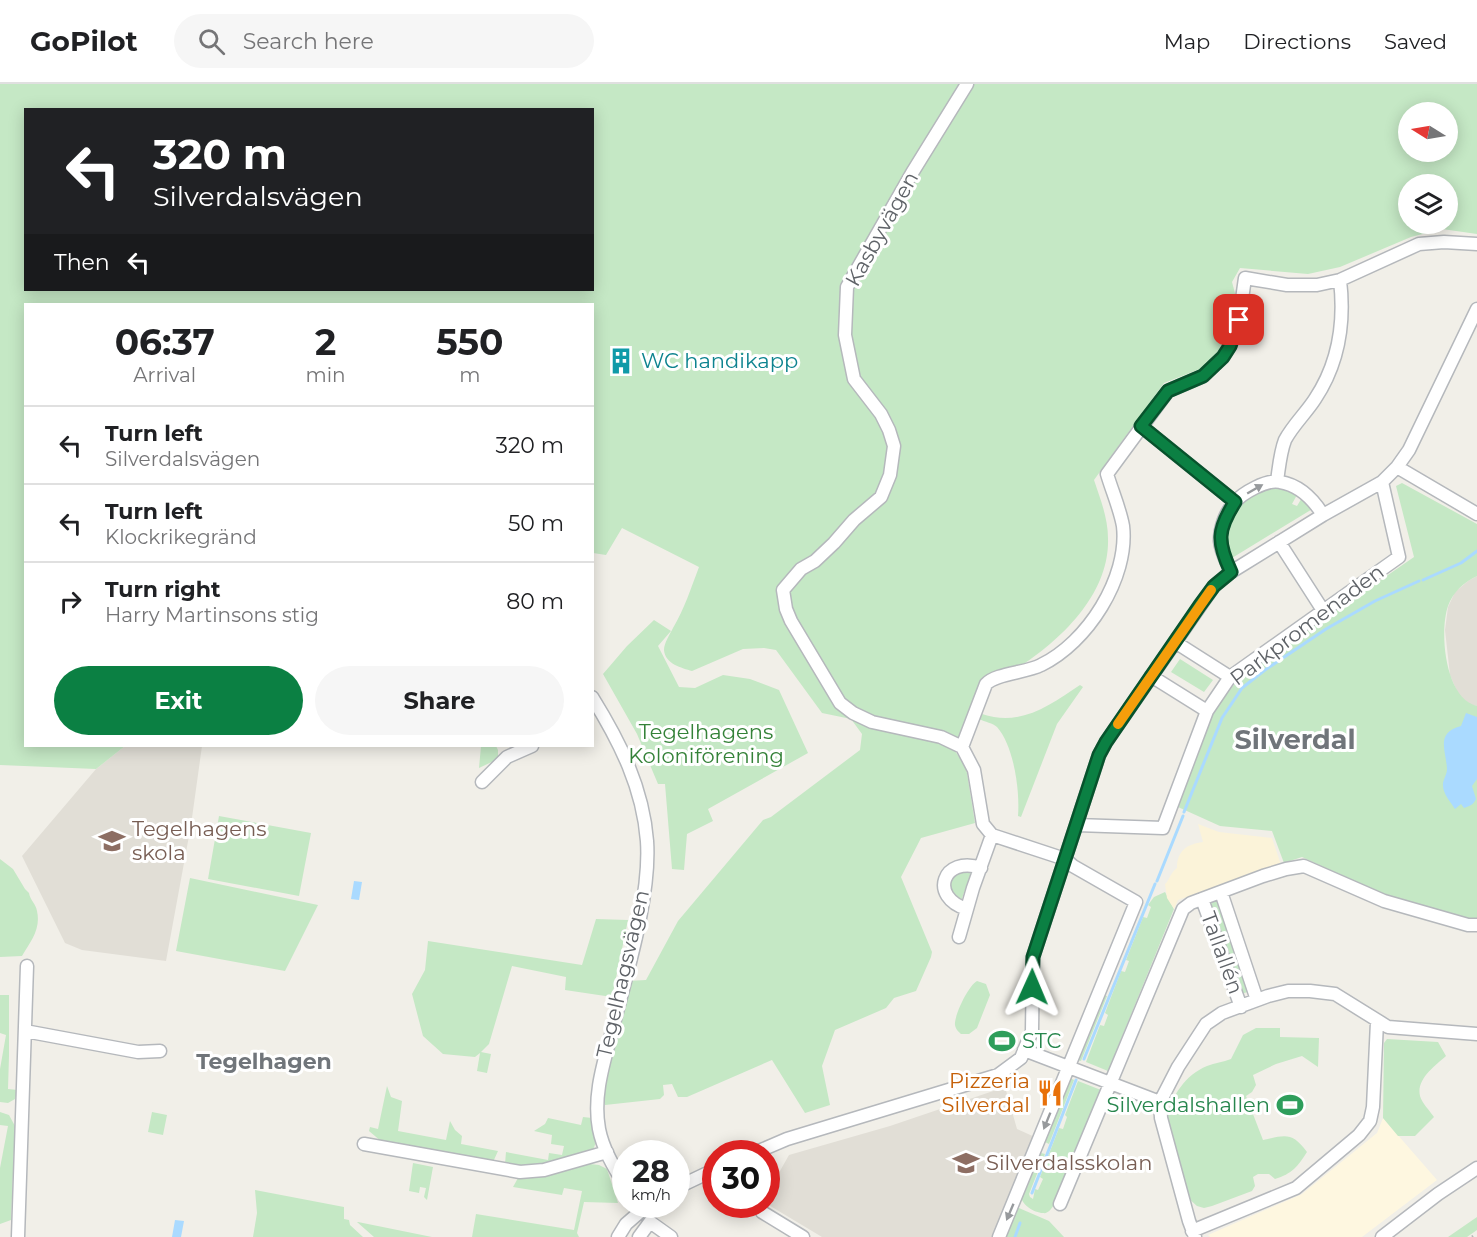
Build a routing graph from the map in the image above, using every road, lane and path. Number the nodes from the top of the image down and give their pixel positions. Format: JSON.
{"nodes":[{"id":1,"x":967,"y":84,"type":"edge"},
{"id":2,"x":1477,"y":244,"type":"edge"},
{"id":3,"x":1340,"y":280,"type":"junction"},
{"id":4,"x":1477,"y":309,"type":"edge"},
{"id":5,"x":1141,"y":426,"type":"junction"},
{"id":6,"x":1397,"y":467,"type":"junction"},
{"id":7,"x":1277,"y":481,"type":"junction"},
{"id":8,"x":1382,"y":482,"type":"junction"},
{"id":9,"x":1235,"y":502,"type":"junction"},
{"id":10,"x":1477,"y":514,"type":"edge"},
{"id":11,"x":1323,"y":515,"type":"junction"},
{"id":12,"x":1279,"y":542,"type":"junction"},
{"id":13,"x":1231,"y":572,"type":"junction"},
{"id":14,"x":1324,"y":612,"type":"junction"},
{"id":15,"x":1175,"y":642,"type":"junction"},
{"id":16,"x":1151,"y":676,"type":"junction"},
{"id":17,"x":1230,"y":677,"type":"junction"},
{"id":18,"x":595,"y":706,"type":"edge"},
{"id":19,"x":1207,"y":711,"type":"junction"},
{"id":20,"x":530,"y":747,"type":"edge"},
{"id":21,"x":962,"y":747,"type":"junction"},
{"id":22,"x":482,"y":782,"type":"dead end"},
{"id":23,"x":1077,"y":825,"type":"junction"},
{"id":24,"x":992,"y":835,"type":"junction"},
{"id":25,"x":1065,"y":859,"type":"junction"},
{"id":26,"x":981,"y":868,"type":"junction"},
{"id":27,"x":1221,"y":892,"type":"junction"},
{"id":28,"x":1202,"y":899,"type":"junction"},
{"id":29,"x":967,"y":909,"type":"junction"},
{"id":30,"x":1477,"y":925,"type":"edge"},
{"id":31,"x":959,"y":937,"type":"dead end"},
{"id":32,"x":27,"y":966,"type":"dead end"},
{"id":33,"x":1257,"y":1000,"type":"junction"},
{"id":34,"x":1241,"y":1007,"type":"junction"},
{"id":35,"x":1377,"y":1022,"type":"junction"},
{"id":36,"x":25,"y":1031,"type":"junction"},
{"id":37,"x":1477,"y":1034,"type":"edge"},
{"id":38,"x":1024,"y":1050,"type":"junction"},
{"id":39,"x":160,"y":1051,"type":"dead end"},
{"id":40,"x":1069,"y":1067,"type":"junction"},
{"id":41,"x":1110,"y":1083,"type":"junction"},
{"id":42,"x":1160,"y":1102,"type":"junction"},
{"id":43,"x":780,"y":1142,"type":"edge"},
{"id":44,"x":364,"y":1144,"type":"dead end"},
{"id":45,"x":607,"y":1152,"type":"junction"},
{"id":46,"x":612,"y":1161,"type":"edge"},
{"id":47,"x":1477,"y":1168,"type":"edge"},
{"id":48,"x":1059,"y":1204,"type":"dead end"},
{"id":49,"x":771,"y":1218,"type":"edge"},
{"id":50,"x":633,"y":1220,"type":"joint"},
{"id":51,"x":1193,"y":1234,"type":"edge"},
{"id":52,"x":18,"y":1237,"type":"edge"},
{"id":53,"x":618,"y":1237,"type":"edge"},
{"id":54,"x":626,"y":1237,"type":"edge"},
{"id":55,"x":639,"y":1237,"type":"edge"},
{"id":56,"x":670,"y":1237,"type":"edge"},
{"id":57,"x":801,"y":1237,"type":"edge"},
{"id":58,"x":999,"y":1237,"type":"edge"},
{"id":59,"x":1382,"y":1237,"type":"edge"}],
"edges":[{"from":1,"to":21,"type":"street","name":"Kasbyvägen"},
{"from":2,"to":3,"type":"street"},
{"from":3,"to":5,"type":"street"},
{"from":3,"to":7,"type":"street"},
{"from":4,"to":6,"type":"street"},
{"from":5,"to":9,"type":"street"},
{"from":5,"to":21,"type":"street"},
{"from":6,"to":8,"type":"street"},
{"from":6,"to":10,"type":"street"},
{"from":9,"to":7,"type":"street","one_way":true},
{"from":7,"to":11,"type":"street"},
{"from":8,"to":11,"type":"street"},
{"from":8,"to":14,"type":"street","name":"Parkpromenaden"},
{"from":9,"to":13,"type":"street"},
{"from":11,"to":12,"type":"street"},
{"from":12,"to":13,"type":"street"},
{"from":12,"to":14,"type":"street"},
{"from":13,"to":15,"type":"street"},
{"from":14,"to":17,"type":"street","name":"Parkpromenaden"},
{"from":15,"to":16,"type":"street"},
{"from":15,"to":17,"type":"street"},
{"from":16,"to":19,"type":"street"},
{"from":16,"to":23,"type":"street"},
{"from":17,"to":19,"type":"street","name":"Parkpromenaden"},
{"from":18,"to":45,"type":"street","name":"Tegelhagsvägen"},
{"from":19,"to":23,"type":"street","name":"Parkpromenaden"},
{"from":20,"to":22,"type":"street"},
{"from":21,"to":24,"type":"street"},
{"from":23,"to":25,"type":"street"},
{"from":24,"to":25,"type":"street"},
{"from":24,"to":26,"type":"street"},
{"from":25,"to":38,"type":"street"},
{"from":25,"to":40,"type":"street"},
{"from":26,"to":29,"type":"street"},
{"from":26,"to":29,"type":"street"},
{"from":27,"to":28,"type":"street"},
{"from":27,"to":30,"type":"street"},
{"from":27,"to":33,"type":"street","name":"Tallallén"},
{"from":28,"to":34,"type":"street","name":"Tallallén"},
{"from":28,"to":41,"type":"street"},
{"from":29,"to":31,"type":"street"},
{"from":32,"to":36,"type":"street"},
{"from":33,"to":34,"type":"street"},
{"from":33,"to":35,"type":"street"},
{"from":34,"to":42,"type":"street"},
{"from":35,"to":37,"type":"street"},
{"from":35,"to":51,"type":"street"},
{"from":36,"to":39,"type":"street"},
{"from":36,"to":52,"type":"street"},
{"from":38,"to":40,"type":"street"},
{"from":38,"to":43,"type":"street"},
{"from":40,"to":41,"type":"street"},
{"from":40,"to":58,"type":"street","one_way":true},
{"from":41,"to":42,"type":"street"},
{"from":41,"to":48,"type":"street"},
{"from":42,"to":51,"type":"street"},
{"from":44,"to":45,"type":"street"},
{"from":45,"to":46,"type":"street","name":"Tegelhagsvägen"},
{"from":47,"to":59,"type":"street"},
{"from":49,"to":57,"type":"street"},
{"from":50,"to":53,"type":"street"},
{"from":50,"to":54,"type":"street"},
{"from":55,"to":56,"type":"street"}]}
